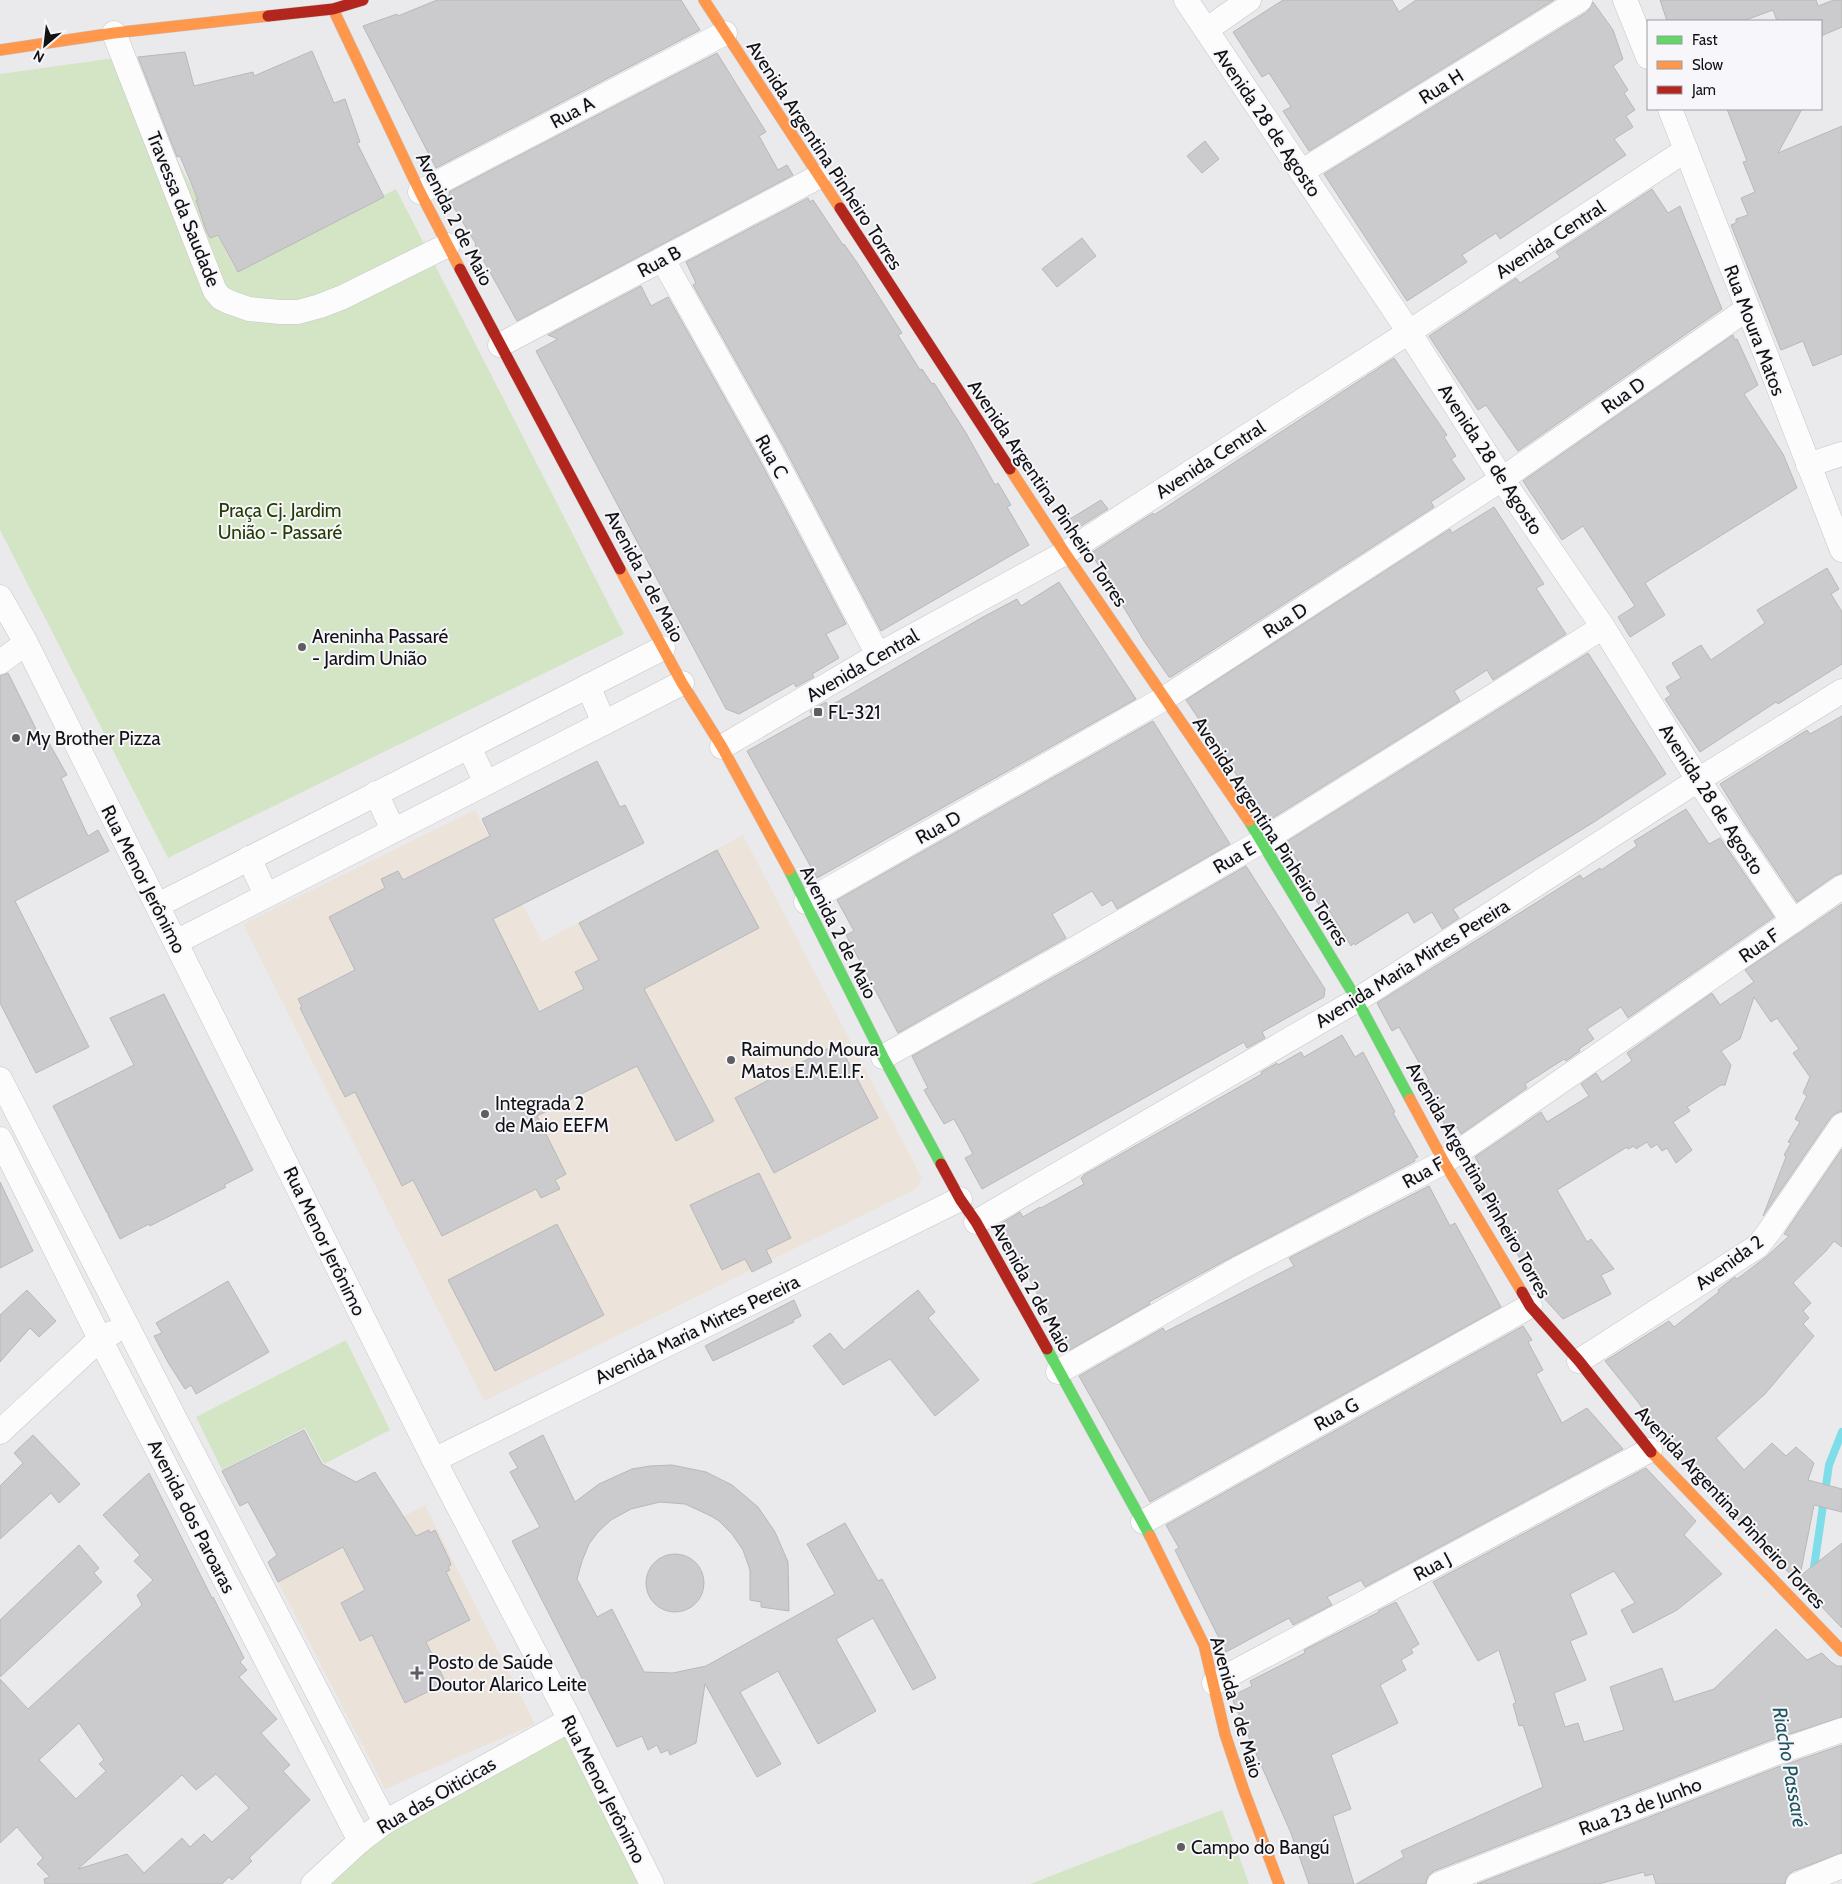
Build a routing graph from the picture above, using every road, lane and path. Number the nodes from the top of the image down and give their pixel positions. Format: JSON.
{"nodes":[{"id":1,"x":363,"y":0,"type":"edge"},
{"id":2,"x":704,"y":0,"type":"edge"},
{"id":3,"x":1186,"y":0,"type":"edge"},
{"id":4,"x":1249,"y":0,"type":"edge"},
{"id":5,"x":1580,"y":0,"type":"edge"},
{"id":6,"x":1625,"y":0,"type":"edge"},
{"id":7,"x":333,"y":9,"type":"junction"},
{"id":8,"x":1206,"y":30,"type":"junction"},
{"id":9,"x":114,"y":33,"type":"junction"},
{"id":10,"x":725,"y":33,"type":"junction"},
{"id":11,"x":0,"y":50,"type":"edge"},
{"id":12,"x":1647,"y":55,"type":"edge"},
{"id":13,"x":1670,"y":110,"type":"edge"},
{"id":14,"x":1686,"y":150,"type":"junction"},
{"id":15,"x":1301,"y":172,"type":"junction"},
{"id":16,"x":818,"y":177,"type":"junction"},
{"id":17,"x":420,"y":192,"type":"junction"},
{"id":18,"x":448,"y":245,"type":"junction"},
{"id":19,"x":663,"y":260,"type":"junction"},
{"id":20,"x":1746,"y":309,"type":"junction"},
{"id":21,"x":1409,"y":332,"type":"junction"},
{"id":22,"x":500,"y":345,"type":"junction"},
{"id":23,"x":1842,"y":454,"type":"edge"},
{"id":24,"x":1808,"y":465,"type":"junction"},
{"id":25,"x":1502,"y":479,"type":"junction"},
{"id":26,"x":1842,"y":550,"type":"edge"},
{"id":27,"x":1065,"y":553,"type":"junction"},
{"id":28,"x":3,"y":611,"type":"edge"},
{"id":29,"x":1603,"y":627,"type":"junction"},
{"id":30,"x":26,"y":643,"type":"junction"},
{"id":31,"x":663,"y":648,"type":"junction"},
{"id":32,"x":878,"y":655,"type":"junction"},
{"id":33,"x":0,"y":662,"type":"edge"},
{"id":34,"x":682,"y":683,"type":"junction"},
{"id":35,"x":588,"y":686,"type":"junction"},
{"id":36,"x":1842,"y":691,"type":"edge"},
{"id":37,"x":1164,"y":698,"type":"junction"},
{"id":38,"x":604,"y":723,"type":"junction"},
{"id":39,"x":469,"y":747,"type":"junction"},
{"id":40,"x":722,"y":747,"type":"junction"},
{"id":41,"x":1698,"y":780,"type":"junction"},
{"id":42,"x":486,"y":783,"type":"junction"},
{"id":43,"x":376,"y":794,"type":"junction"},
{"id":44,"x":393,"y":830,"type":"junction"},
{"id":45,"x":1262,"y":841,"type":"junction"},
{"id":46,"x":249,"y":858,"type":"junction"},
{"id":47,"x":1842,"y":887,"type":"edge"},
{"id":48,"x":266,"y":895,"type":"junction"},
{"id":49,"x":806,"y":902,"type":"junction"},
{"id":50,"x":158,"y":905,"type":"junction"},
{"id":51,"x":1793,"y":921,"type":"junction"},
{"id":52,"x":176,"y":942,"type":"junction"},
{"id":53,"x":1357,"y":1000,"type":"junction"},
{"id":54,"x":883,"y":1057,"type":"junction"},
{"id":55,"x":0,"y":1079,"type":"edge"},
{"id":56,"x":1842,"y":1125,"type":"edge"},
{"id":57,"x":0,"y":1139,"type":"edge"},
{"id":58,"x":1444,"y":1162,"type":"junction"},
{"id":59,"x":50,"y":1177,"type":"junction"},
{"id":60,"x":25,"y":1189,"type":"junction"},
{"id":61,"x":960,"y":1198,"type":"junction"},
{"id":62,"x":976,"y":1222,"type":"junction"},
{"id":63,"x":1530,"y":1306,"type":"junction"},
{"id":64,"x":127,"y":1325,"type":"junction"},
{"id":65,"x":100,"y":1339,"type":"junction"},
{"id":66,"x":1579,"y":1361,"type":"junction"},
{"id":67,"x":1058,"y":1372,"type":"junction"},
{"id":68,"x":0,"y":1432,"type":"edge"},
{"id":69,"x":1650,"y":1450,"type":"junction"},
{"id":70,"x":434,"y":1460,"type":"junction"},
{"id":71,"x":1143,"y":1522,"type":"junction"},
{"id":72,"x":1842,"y":1651,"type":"edge"},
{"id":73,"x":1214,"y":1683,"type":"junction"},
{"id":74,"x":570,"y":1720,"type":"junction"},
{"id":75,"x":1842,"y":1730,"type":"edge"},
{"id":76,"x":385,"y":1822,"type":"junction"},
{"id":77,"x":360,"y":1841,"type":"junction"},
{"id":78,"x":1838,"y":1867,"type":"edge"},
{"id":79,"x":313,"y":1884,"type":"edge"},
{"id":80,"x":652,"y":1884,"type":"edge"},
{"id":81,"x":1279,"y":1884,"type":"edge"},
{"id":82,"x":1440,"y":1884,"type":"edge"},
{"id":83,"x":1798,"y":1884,"type":"edge"}],
"edges":[{"from":1,"to":7,"type":"street"},
{"from":2,"to":10,"type":"street","name":"Avenida Argentina Pinheiro Torres"},
{"from":3,"to":8,"type":"street","name":"Avenida 28 de Agosto"},
{"from":4,"to":8,"type":"street"},
{"from":5,"to":15,"type":"street","name":"Rua H"},
{"from":6,"to":12,"type":"street"},
{"from":7,"to":9,"type":"street"},
{"from":7,"to":17,"type":"street","name":"Avenida 2 de Maio"},
{"from":8,"to":15,"type":"street","name":"Avenida 28 de Agosto"},
{"from":9,"to":11,"type":"street"},
{"from":9,"to":18,"type":"street","name":"Travessa da Saudade"},
{"from":10,"to":16,"type":"street","name":"Avenida Argentina Pinheiro Torres"},
{"from":10,"to":17,"type":"street","name":"Rua A"},
{"from":13,"to":14,"type":"street","name":"Rua Moura Matos"},
{"from":14,"to":20,"type":"street","name":"Rua Moura Matos"},
{"from":14,"to":21,"type":"street","name":"Avenida Central"},
{"from":15,"to":21,"type":"street","name":"Avenida 28 de Agosto"},
{"from":16,"to":19,"type":"street","name":"Rua B"},
{"from":16,"to":27,"type":"street","name":"Avenida Argentina Pinheiro Torres"},
{"from":17,"to":18,"type":"street","name":"Avenida 2 de Maio"},
{"from":18,"to":22,"type":"street","name":"Avenida 2 de Maio"},
{"from":19,"to":22,"type":"street","name":"Rua B"},
{"from":19,"to":32,"type":"street","name":"Rua C"},
{"from":20,"to":24,"type":"street","name":"Rua Moura Matos"},
{"from":20,"to":25,"type":"street","name":"Rua D"},
{"from":21,"to":25,"type":"street","name":"Avenida 28 de Agosto"},
{"from":21,"to":27,"type":"street","name":"Avenida Central"},
{"from":22,"to":31,"type":"street","name":"Avenida 2 de Maio"},
{"from":23,"to":24,"type":"street"},
{"from":24,"to":26,"type":"street","name":"Rua Moura Matos"},
{"from":25,"to":29,"type":"street","name":"Avenida 28 de Agosto"},
{"from":25,"to":37,"type":"street","name":"Rua D"},
{"from":27,"to":32,"type":"street","name":"Avenida Central"},
{"from":27,"to":37,"type":"street","name":"Avenida Argentina Pinheiro Torres"},
{"from":28,"to":30,"type":"street","name":"Rua Menor Jerônimo"},
{"from":29,"to":41,"type":"street","name":"Avenida 28 de Agosto"},
{"from":29,"to":45,"type":"street","name":"Rua E"},
{"from":30,"to":33,"type":"street"},
{"from":30,"to":50,"type":"street","name":"Rua Menor Jerônimo"},
{"from":31,"to":34,"type":"street","name":"Avenida 2 de Maio"},
{"from":31,"to":35,"type":"street"},
{"from":32,"to":40,"type":"street","name":"Avenida Central"},
{"from":34,"to":38,"type":"street"},
{"from":34,"to":40,"type":"street","name":"Avenida 2 de Maio"},
{"from":35,"to":38,"type":"street"},
{"from":35,"to":39,"type":"street"},
{"from":36,"to":41,"type":"street","name":"Avenida Maria Mirtes Pereira"},
{"from":37,"to":45,"type":"street","name":"Avenida Argentina Pinheiro Torres"},
{"from":37,"to":49,"type":"street","name":"Rua D"},
{"from":38,"to":42,"type":"street"},
{"from":39,"to":42,"type":"street"},
{"from":39,"to":43,"type":"street"},
{"from":40,"to":49,"type":"street","name":"Avenida 2 de Maio"},
{"from":41,"to":51,"type":"street","name":"Avenida 28 de Agosto"},
{"from":41,"to":53,"type":"street","name":"Avenida Maria Mirtes Pereira"},
{"from":42,"to":44,"type":"street"},
{"from":43,"to":44,"type":"street"},
{"from":43,"to":46,"type":"street"},
{"from":44,"to":48,"type":"street"},
{"from":45,"to":53,"type":"street","name":"Avenida Argentina Pinheiro Torres"},
{"from":45,"to":54,"type":"street","name":"Rua E"},
{"from":46,"to":48,"type":"street"},
{"from":46,"to":50,"type":"street"},
{"from":47,"to":51,"type":"street","name":"Rua F"},
{"from":48,"to":52,"type":"street"},
{"from":49,"to":54,"type":"street","name":"Avenida 2 de Maio"},
{"from":50,"to":52,"type":"street","name":"Rua Menor Jerônimo"},
{"from":51,"to":58,"type":"street","name":"Rua F"},
{"from":52,"to":70,"type":"street","name":"Rua Menor Jerônimo"},
{"from":53,"to":58,"type":"street","name":"Avenida Argentina Pinheiro Torres"},
{"from":53,"to":62,"type":"street","name":"Avenida Maria Mirtes Pereira"},
{"from":54,"to":61,"type":"street","name":"Avenida 2 de Maio"},
{"from":55,"to":59,"type":"street","name":"Avenida dos Paroaras"},
{"from":56,"to":66,"type":"street","name":"Avenida 2"},
{"from":57,"to":60,"type":"street","name":"Avenida dos Paroaras"},
{"from":58,"to":63,"type":"street","name":"Avenida Argentina Pinheiro Torres"},
{"from":58,"to":67,"type":"street","name":"Rua F"},
{"from":59,"to":60,"type":"street"},
{"from":59,"to":64,"type":"street","name":"Avenida dos Paroaras"},
{"from":60,"to":65,"type":"street","name":"Avenida dos Paroaras"},
{"from":61,"to":62,"type":"street","name":"Avenida 2 de Maio"},
{"from":61,"to":70,"type":"street","name":"Avenida Maria Mirtes Pereira"},
{"from":62,"to":67,"type":"street","name":"Avenida 2 de Maio"},
{"from":63,"to":66,"type":"street","name":"Avenida Argentina Pinheiro Torres"},
{"from":63,"to":71,"type":"street","name":"Rua G"},
{"from":64,"to":65,"type":"street"},
{"from":64,"to":76,"type":"street","name":"Avenida dos Paroaras"},
{"from":65,"to":68,"type":"street"},
{"from":65,"to":77,"type":"street","name":"Avenida dos Paroaras"},
{"from":66,"to":69,"type":"street","name":"Avenida Argentina Pinheiro Torres"},
{"from":67,"to":71,"type":"street","name":"Avenida 2 de Maio"},
{"from":69,"to":72,"type":"street","name":"Avenida Argentina Pinheiro Torres"},
{"from":69,"to":73,"type":"street","name":"Rua J"},
{"from":70,"to":74,"type":"street","name":"Rua Menor Jerônimo"},
{"from":71,"to":73,"type":"street","name":"Avenida 2 de Maio"},
{"from":73,"to":81,"type":"street","name":"Avenida 2 de Maio"},
{"from":74,"to":76,"type":"street","name":"Rua das Oiticicas"},
{"from":74,"to":80,"type":"street","name":"Rua Menor Jerônimo"},
{"from":75,"to":82,"type":"street","name":"Rua 23 de Junho"},
{"from":76,"to":77,"type":"street","name":"Rua das Oiticicas"},
{"from":77,"to":79,"type":"street","name":"Rua das Oiticicas"},
{"from":78,"to":83,"type":"street"}]}
